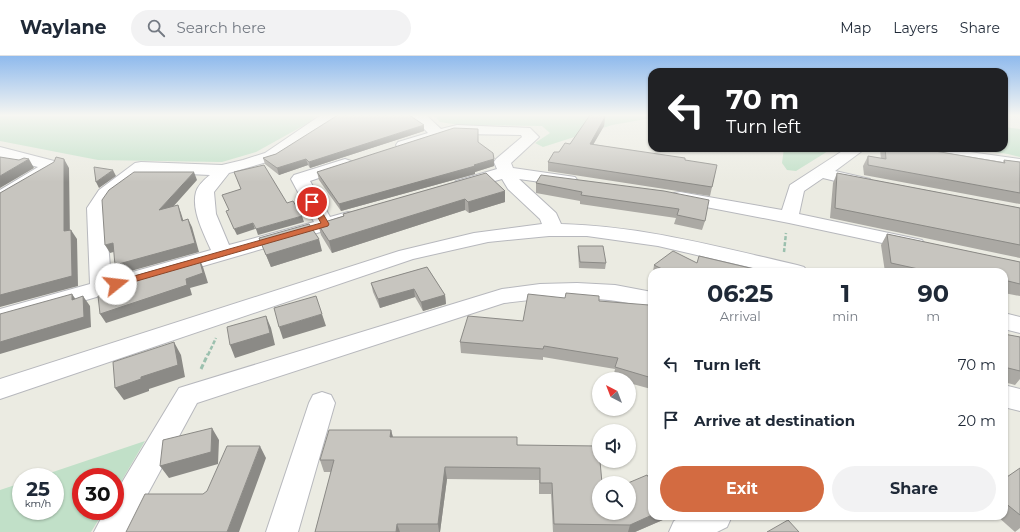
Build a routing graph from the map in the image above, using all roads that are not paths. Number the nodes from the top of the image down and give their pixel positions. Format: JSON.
{"nodes":[{"id":1,"x":300,"y":137,"type":"edge"},
{"id":2,"x":427,"y":137,"type":"edge"},
{"id":3,"x":531,"y":137,"type":"edge"},
{"id":4,"x":391,"y":149,"type":"edge"},
{"id":5,"x":0,"y":152,"type":"edge"},
{"id":6,"x":852,"y":152,"type":"edge"},
{"id":7,"x":935,"y":152,"type":"edge"},
{"id":8,"x":361,"y":159,"type":"edge"},
{"id":9,"x":1020,"y":164,"type":"edge"},
{"id":10,"x":222,"y":170,"type":"junction"},
{"id":11,"x":506,"y":172,"type":"junction"},
{"id":12,"x":822,"y":172,"type":"junction"},
{"id":13,"x":584,"y":183,"type":"edge"},
{"id":14,"x":883,"y":186,"type":"edge"},
{"id":15,"x":446,"y":189,"type":"edge"},
{"id":16,"x":662,"y":194,"type":"edge"},
{"id":17,"x":0,"y":197,"type":"edge"},
{"id":18,"x":363,"y":213,"type":"edge"},
{"id":19,"x":789,"y":217,"type":"junction"},
{"id":20,"x":325,"y":224,"type":"junction"},
{"id":21,"x":554,"y":231,"type":"junction"},
{"id":22,"x":935,"y":248,"type":"edge"},
{"id":23,"x":222,"y":254,"type":"junction"},
{"id":24,"x":790,"y":264,"type":"edge"},
{"id":25,"x":101,"y":288,"type":"junction"},
{"id":26,"x":648,"y":299,"type":"edge"},
{"id":27,"x":0,"y":317,"type":"edge"},
{"id":28,"x":1008,"y":322,"type":"edge"},
{"id":29,"x":1020,"y":324,"type":"edge"},
{"id":30,"x":0,"y":389,"type":"edge"},
{"id":31,"x":1008,"y":397,"type":"edge"},
{"id":32,"x":1020,"y":400,"type":"edge"},
{"id":33,"x":322,"y":403,"type":"dead end"},
{"id":34,"x":708,"y":520,"type":"edge"},
{"id":35,"x":110,"y":532,"type":"edge"},
{"id":36,"x":282,"y":532,"type":"edge"},
{"id":37,"x":685,"y":532,"type":"edge"}],
"edges":[{"from":1,"to":10,"type":"street"},
{"from":2,"to":4,"type":"street"},
{"from":3,"to":11,"type":"street"},
{"from":5,"to":17,"type":"street"},
{"from":6,"to":12,"type":"street"},
{"from":7,"to":9,"type":"street"},
{"from":8,"to":20,"type":"street"},
{"from":10,"to":23,"type":"street"},
{"from":10,"to":25,"type":"street"},
{"from":11,"to":13,"type":"street"},
{"from":11,"to":15,"type":"street"},
{"from":11,"to":21,"type":"street"},
{"from":12,"to":14,"type":"street"},
{"from":12,"to":19,"type":"street"},
{"from":16,"to":19,"type":"street"},
{"from":18,"to":20,"type":"street"},
{"from":19,"to":22,"type":"street"},
{"from":20,"to":23,"type":"street"},
{"from":21,"to":24,"type":"street"},
{"from":21,"to":30,"type":"street"},
{"from":23,"to":25,"type":"street"},
{"from":25,"to":27,"type":"street"},
{"from":26,"to":35,"type":"street"},
{"from":28,"to":29,"type":"street"},
{"from":31,"to":32,"type":"street"},
{"from":33,"to":36,"type":"street"},
{"from":34,"to":37,"type":"street"}]}
